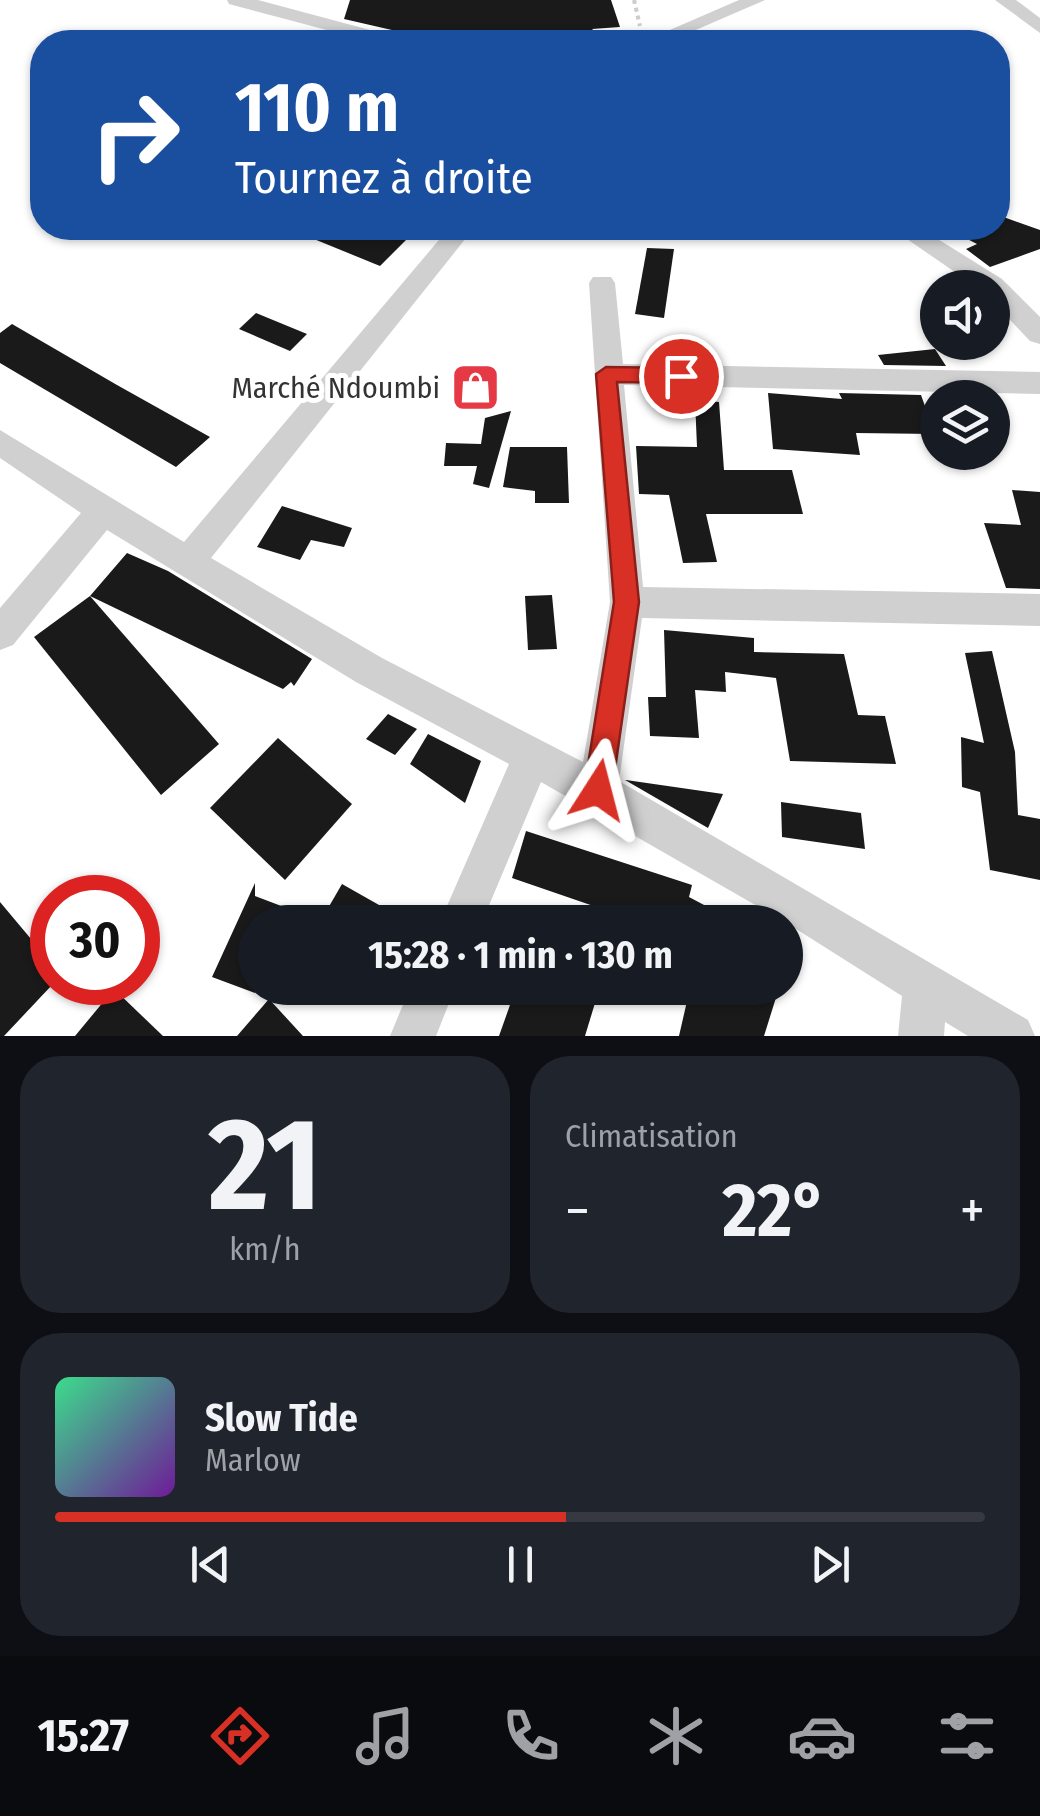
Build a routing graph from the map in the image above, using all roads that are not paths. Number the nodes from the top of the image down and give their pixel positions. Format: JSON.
{"nodes":[{"id":1,"x":236,"y":0,"type":"edge"},
{"id":2,"x":756,"y":0,"type":"edge"},
{"id":3,"x":1004,"y":0,"type":"edge"},
{"id":4,"x":1040,"y":27,"type":"edge"},
{"id":5,"x":348,"y":30,"type":"edge"},
{"id":6,"x":672,"y":30,"type":"edge"},
{"id":7,"x":452,"y":240,"type":"edge"},
{"id":8,"x":922,"y":240,"type":"edge"},
{"id":9,"x":602,"y":283,"type":"dead end"},
{"id":10,"x":1040,"y":334,"type":"edge"},
{"id":11,"x":606,"y":374,"type":"junction"},
{"id":12,"x":1040,"y":382,"type":"edge"},
{"id":13,"x":0,"y":442,"type":"edge"},
{"id":14,"x":103,"y":511,"type":"junction"},
{"id":15,"x":188,"y":562,"type":"junction"},
{"id":16,"x":626,"y":602,"type":"junction"},
{"id":17,"x":1040,"y":610,"type":"edge"},
{"id":18,"x":0,"y":634,"type":"edge"},
{"id":19,"x":532,"y":756,"type":"junction"},
{"id":20,"x":598,"y":790,"type":"junction"},
{"id":21,"x":468,"y":905,"type":"edge"},
{"id":22,"x":925,"y":987,"type":"junction"},
{"id":23,"x":426,"y":1005,"type":"edge"},
{"id":24,"x":413,"y":1036,"type":"edge"},
{"id":25,"x":921,"y":1036,"type":"edge"},
{"id":26,"x":1012,"y":1036,"type":"edge"}],
"edges":[{"from":1,"to":5,"type":"street"},
{"from":2,"to":6,"type":"street"},
{"from":3,"to":4,"type":"street"},
{"from":7,"to":15,"type":"street"},
{"from":8,"to":10,"type":"street"},
{"from":9,"to":11,"type":"street"},
{"from":11,"to":12,"type":"street"},
{"from":11,"to":16,"type":"street"},
{"from":13,"to":14,"type":"street"},
{"from":14,"to":15,"type":"street"},
{"from":14,"to":18,"type":"street"},
{"from":15,"to":19,"type":"street"},
{"from":16,"to":17,"type":"street"},
{"from":16,"to":20,"type":"street"},
{"from":19,"to":20,"type":"street"},
{"from":19,"to":21,"type":"street"},
{"from":20,"to":22,"type":"street"},
{"from":22,"to":25,"type":"street"},
{"from":22,"to":26,"type":"street"},
{"from":23,"to":24,"type":"street"}]}
